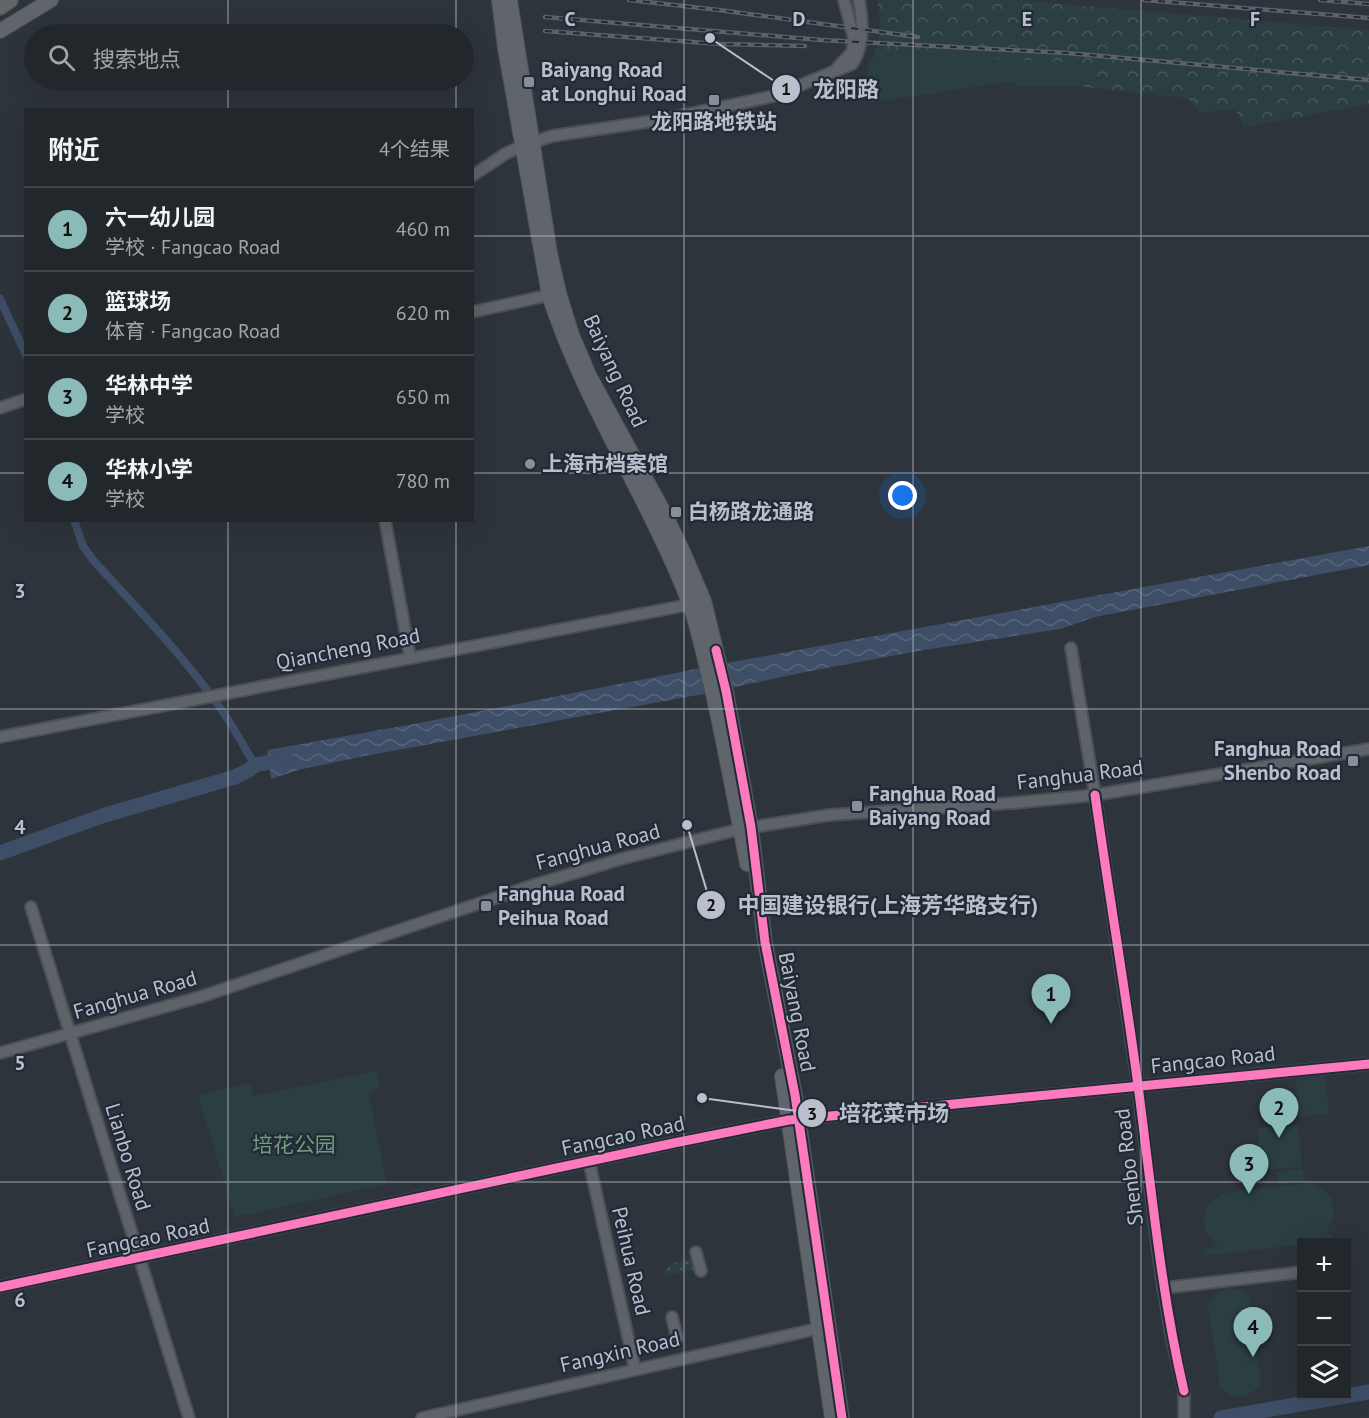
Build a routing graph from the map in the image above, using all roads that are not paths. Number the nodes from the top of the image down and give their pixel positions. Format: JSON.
{"nodes":[{"id":1,"x":4,"y":0,"type":"edge"},
{"id":2,"x":10,"y":0,"type":"edge"},
{"id":3,"x":51,"y":0,"type":"edge"},
{"id":4,"x":499,"y":0,"type":"edge"},
{"id":5,"x":510,"y":0,"type":"edge"},
{"id":6,"x":844,"y":0,"type":"edge"},
{"id":7,"x":859,"y":0,"type":"edge"},
{"id":8,"x":0,"y":5,"type":"edge"},
{"id":9,"x":0,"y":31,"type":"edge"},
{"id":10,"x":833,"y":72,"type":"junction"},
{"id":11,"x":527,"y":144,"type":"junction"},
{"id":12,"x":474,"y":175,"type":"edge"},
{"id":13,"x":554,"y":294,"type":"junction"},
{"id":14,"x":474,"y":312,"type":"edge"},
{"id":15,"x":24,"y":399,"type":"edge"},
{"id":16,"x":0,"y":408,"type":"edge"},
{"id":17,"x":385,"y":522,"type":"edge"},
{"id":18,"x":697,"y":603,"type":"junction"},
{"id":19,"x":1071,"y":648,"type":"dead end"},
{"id":20,"x":410,"y":657,"type":"junction"},
{"id":21,"x":0,"y":737,"type":"edge"},
{"id":22,"x":1369,"y":749,"type":"edge"},
{"id":23,"x":1095,"y":795,"type":"junction"},
{"id":24,"x":745,"y":828,"type":"junction"},
{"id":25,"x":31,"y":907,"type":"dead end"},
{"id":26,"x":70,"y":1034,"type":"junction"},
{"id":27,"x":0,"y":1053,"type":"edge"},
{"id":28,"x":1369,"y":1064,"type":"edge"},
{"id":29,"x":1138,"y":1086,"type":"junction"},
{"id":30,"x":793,"y":1120,"type":"junction"},
{"id":31,"x":589,"y":1161,"type":"junction"},
{"id":32,"x":696,"y":1252,"type":"dead end"},
{"id":33,"x":140,"y":1258,"type":"junction"},
{"id":34,"x":701,"y":1271,"type":"dead end"},
{"id":35,"x":1297,"y":1273,"type":"edge"},
{"id":36,"x":0,"y":1287,"type":"edge"},
{"id":37,"x":1163,"y":1288,"type":"junction"},
{"id":38,"x":672,"y":1317,"type":"dead end"},
{"id":39,"x":823,"y":1327,"type":"junction"},
{"id":40,"x":677,"y":1338,"type":"dead end"},
{"id":41,"x":635,"y":1369,"type":"junction"},
{"id":42,"x":189,"y":1418,"type":"edge"},
{"id":43,"x":422,"y":1418,"type":"edge"},
{"id":44,"x":832,"y":1418,"type":"edge"},
{"id":45,"x":842,"y":1418,"type":"edge"},
{"id":46,"x":1184,"y":1418,"type":"edge"}],
"edges":[{"from":1,"to":8,"type":"highway"},
{"from":2,"to":8,"type":"highway"},
{"from":3,"to":9,"type":"main road"},
{"from":4,"to":11,"type":"main road","name":"Baiyang Road"},
{"from":5,"to":11,"type":"main road","name":"Baiyang Road"},
{"from":6,"to":10,"type":"street"},
{"from":7,"to":10,"type":"street"},
{"from":10,"to":11,"type":"street"},
{"from":11,"to":12,"type":"street"},
{"from":11,"to":13,"type":"main road","name":"Baiyang Road"},
{"from":13,"to":14,"type":"street"},
{"from":13,"to":18,"type":"main road","name":"Baiyang Road"},
{"from":15,"to":16,"type":"street"},
{"from":17,"to":20,"type":"street"},
{"from":18,"to":20,"type":"street","name":"Qiancheng Road"},
{"from":18,"to":24,"type":"main road","name":"Baiyang Road"},
{"from":19,"to":23,"type":"street","name":"Shenbo Road"},
{"from":20,"to":21,"type":"street","name":"Qiancheng Road"},
{"from":22,"to":23,"type":"street","name":"Fanghua Road"},
{"from":23,"to":24,"type":"street","name":"Fanghua Road"},
{"from":23,"to":29,"type":"street","name":"Shenbo Road"},
{"from":24,"to":26,"type":"street","name":"Fanghua Road"},
{"from":24,"to":30,"type":"main road","name":"Baiyang Road"},
{"from":25,"to":26,"type":"street","name":"Lianbo Road"},
{"from":26,"to":27,"type":"street","name":"Fanghua Road"},
{"from":26,"to":33,"type":"street","name":"Lianbo Road"},
{"from":28,"to":29,"type":"street","name":"Fangcao Road"},
{"from":29,"to":30,"type":"street","name":"Fangcao Road"},
{"from":29,"to":37,"type":"street","name":"Shenbo Road"},
{"from":30,"to":31,"type":"street","name":"Fangcao Road"},
{"from":30,"to":39,"type":"main road","name":"Baiyang Road"},
{"from":31,"to":33,"type":"street","name":"Fangcao Road"},
{"from":31,"to":41,"type":"street","name":"Peihua Road"},
{"from":32,"to":34,"type":"street"},
{"from":33,"to":36,"type":"street","name":"Fangcao Road"},
{"from":33,"to":42,"type":"street","name":"Lianbo Road"},
{"from":35,"to":37,"type":"street"},
{"from":37,"to":46,"type":"street","name":"Shenbo Road"},
{"from":38,"to":40,"type":"street"},
{"from":39,"to":41,"type":"street","name":"Fangxin Road"},
{"from":39,"to":44,"type":"main road","name":"Baiyang Road"},
{"from":39,"to":45,"type":"main road","name":"Baiyang Road"},
{"from":41,"to":43,"type":"street","name":"Fangxin Road"}]}
